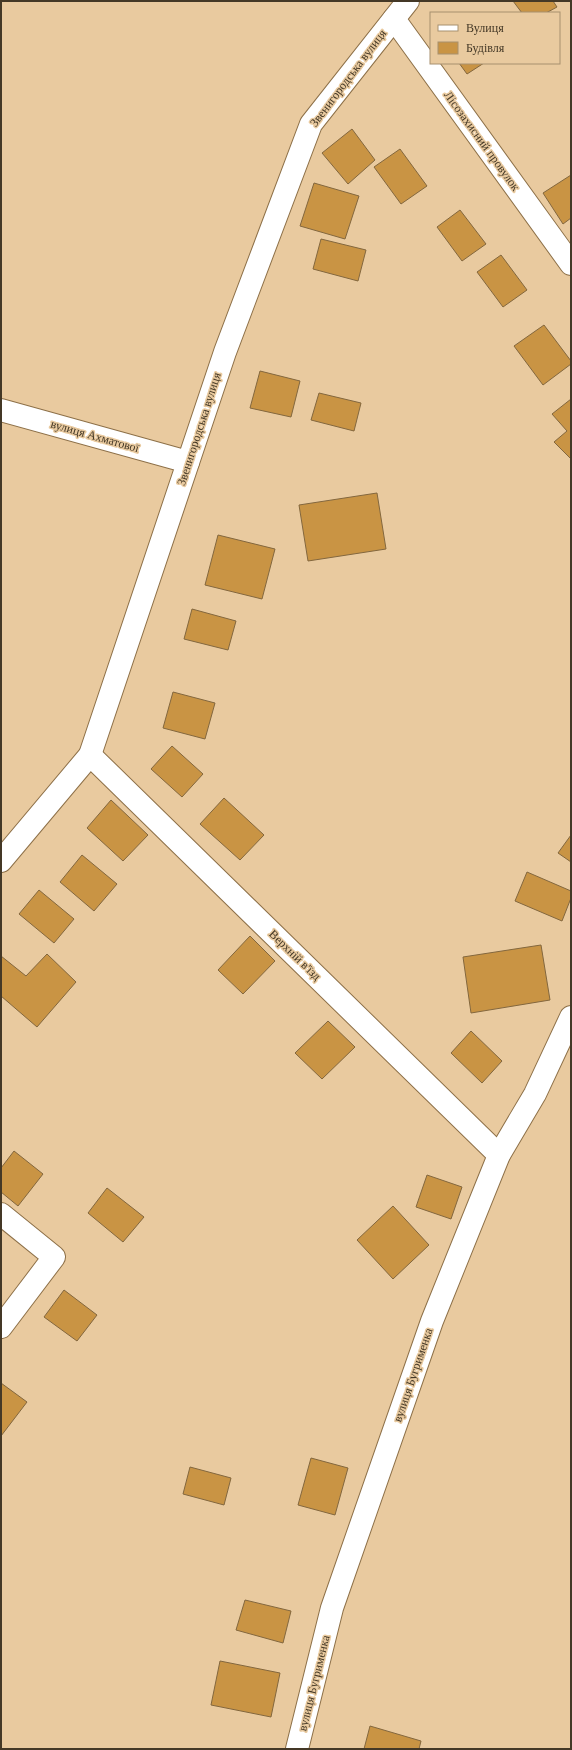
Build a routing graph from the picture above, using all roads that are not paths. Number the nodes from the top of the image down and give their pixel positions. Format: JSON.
{"nodes":[{"id":1,"x":408,"y":1,"type":"edge"},
{"id":2,"x":394,"y":19,"type":"junction"},
{"id":3,"x":571,"y":264,"type":"edge"},
{"id":4,"x":1,"y":410,"type":"edge"},
{"id":5,"x":188,"y":462,"type":"junction"},
{"id":6,"x":90,"y":755,"type":"junction"},
{"id":7,"x":1,"y":861,"type":"edge"},
{"id":8,"x":571,"y":1017,"type":"edge"},
{"id":9,"x":500,"y":1155,"type":"junction"},
{"id":10,"x":1,"y":1214,"type":"edge"},
{"id":11,"x":1,"y":1326,"type":"edge"},
{"id":12,"x":297,"y":1749,"type":"edge"}],
"edges":[{"from":1,"to":2,"type":"street","name":"Звенигородська вулиця"},
{"from":2,"to":3,"type":"street","name":"Лісозахисний провулок"},
{"from":2,"to":5,"type":"street","name":"Звенигородська вулиця"},
{"from":4,"to":5,"type":"street","name":"вулиця Ахматової"},
{"from":5,"to":6,"type":"street","name":"Звенигородська вулиця"},
{"from":6,"to":7,"type":"street","name":"Звенигородська вулиця"},
{"from":6,"to":9,"type":"street","name":"Верхній в'їзд"},
{"from":8,"to":9,"type":"street","name":"вулиця Бугрименка"},
{"from":9,"to":12,"type":"street","name":"вулиця Бугрименка"},
{"from":10,"to":11,"type":"street"}]}
